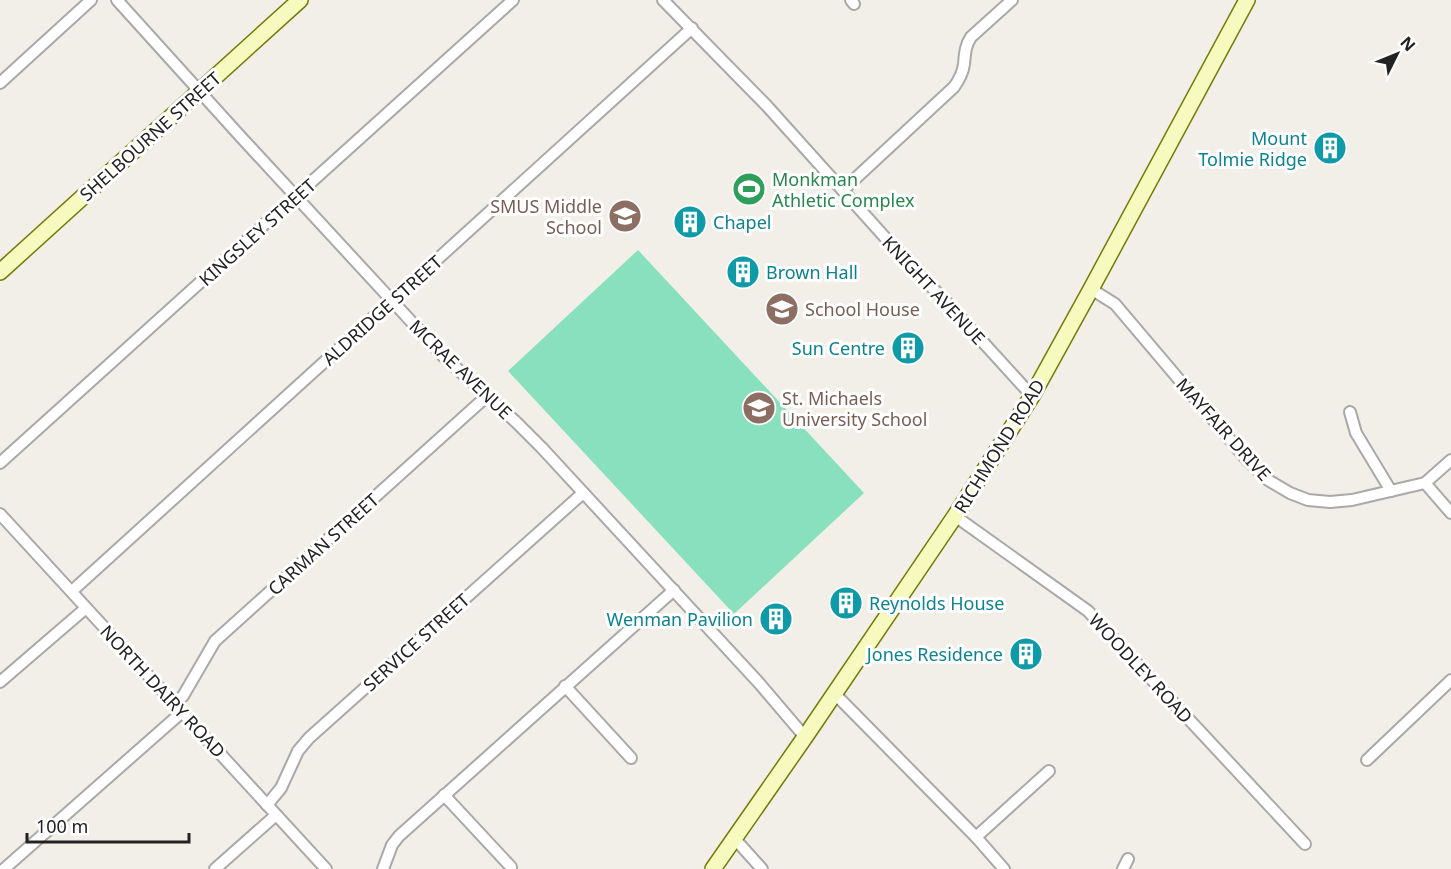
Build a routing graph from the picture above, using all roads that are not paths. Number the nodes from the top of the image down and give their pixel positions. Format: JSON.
{"nodes":[{"id":1,"x":91,"y":0,"type":"edge"},
{"id":2,"x":117,"y":0,"type":"edge"},
{"id":3,"x":300,"y":0,"type":"edge"},
{"id":4,"x":513,"y":0,"type":"edge"},
{"id":5,"x":663,"y":0,"type":"edge"},
{"id":6,"x":1012,"y":0,"type":"edge"},
{"id":7,"x":1247,"y":0,"type":"edge"},
{"id":8,"x":692,"y":28,"type":"junction"},
{"id":9,"x":0,"y":83,"type":"edge"},
{"id":10,"x":200,"y":91,"type":"junction"},
{"id":11,"x":843,"y":190,"type":"junction"},
{"id":12,"x":296,"y":196,"type":"junction"},
{"id":13,"x":0,"y":272,"type":"edge"},
{"id":14,"x":1091,"y":289,"type":"junction"},
{"id":15,"x":392,"y":302,"type":"junction"},
{"id":16,"x":487,"y":396,"type":"junction"},
{"id":17,"x":1032,"y":396,"type":"junction"},
{"id":18,"x":1350,"y":412,"type":"dead end"},
{"id":19,"x":1451,"y":460,"type":"edge"},
{"id":20,"x":0,"y":463,"type":"edge"},
{"id":21,"x":1425,"y":483,"type":"junction"},
{"id":22,"x":1391,"y":491,"type":"junction"},
{"id":23,"x":583,"y":493,"type":"junction"},
{"id":24,"x":1451,"y":513,"type":"edge"},
{"id":25,"x":0,"y":514,"type":"edge"},
{"id":26,"x":955,"y":516,"type":"junction"},
{"id":27,"x":674,"y":590,"type":"junction"},
{"id":28,"x":72,"y":591,"type":"junction"},
{"id":29,"x":87,"y":608,"type":"junction"},
{"id":30,"x":1451,"y":681,"type":"edge"},
{"id":31,"x":0,"y":682,"type":"edge"},
{"id":32,"x":565,"y":686,"type":"junction"},
{"id":33,"x":835,"y":693,"type":"junction"},
{"id":34,"x":173,"y":704,"type":"junction"},
{"id":35,"x":181,"y":713,"type":"junction"},
{"id":36,"x":805,"y":737,"type":"junction"},
{"id":37,"x":631,"y":758,"type":"dead end"},
{"id":38,"x":1367,"y":760,"type":"dead end"},
{"id":39,"x":1049,"y":771,"type":"dead end"},
{"id":40,"x":444,"y":795,"type":"junction"},
{"id":41,"x":267,"y":804,"type":"junction"},
{"id":42,"x":276,"y":814,"type":"junction"},
{"id":43,"x":976,"y":837,"type":"junction"},
{"id":44,"x":735,"y":839,"type":"junction"},
{"id":45,"x":1305,"y":844,"type":"dead end"},
{"id":46,"x":511,"y":867,"type":"dead end"},
{"id":47,"x":4,"y":869,"type":"edge"},
{"id":48,"x":216,"y":869,"type":"edge"},
{"id":49,"x":326,"y":869,"type":"edge"},
{"id":50,"x":383,"y":869,"type":"edge"},
{"id":51,"x":713,"y":869,"type":"edge"},
{"id":52,"x":762,"y":869,"type":"edge"},
{"id":53,"x":1004,"y":869,"type":"edge"}],
"edges":[{"from":1,"to":9,"type":"street"},
{"from":2,"to":10,"type":"street","name":"MCRAE AVENUE"},
{"from":3,"to":10,"type":"main road","name":"SHELBOURNE STREET"},
{"from":4,"to":12,"type":"street","name":"KINGSLEY STREET"},
{"from":5,"to":8,"type":"street","name":"KNIGHT AVENUE"},
{"from":6,"to":11,"type":"street"},
{"from":7,"to":14,"type":"main road","name":"RICHMOND ROAD"},
{"from":8,"to":11,"type":"street","name":"KNIGHT AVENUE"},
{"from":8,"to":15,"type":"street","name":"ALDRIDGE STREET"},
{"from":10,"to":12,"type":"street","name":"MCRAE AVENUE"},
{"from":10,"to":13,"type":"main road","name":"SHELBOURNE STREET"},
{"from":11,"to":17,"type":"street","name":"KNIGHT AVENUE"},
{"from":12,"to":15,"type":"street","name":"MCRAE AVENUE"},
{"from":12,"to":20,"type":"street","name":"KINGSLEY STREET"},
{"from":14,"to":17,"type":"main road","name":"RICHMOND ROAD"},
{"from":14,"to":22,"type":"street","name":"MAYFAIR DRIVE"},
{"from":15,"to":16,"type":"street","name":"MCRAE AVENUE"},
{"from":15,"to":28,"type":"street","name":"ALDRIDGE STREET"},
{"from":16,"to":23,"type":"street","name":"MCRAE AVENUE"},
{"from":16,"to":34,"type":"street","name":"CARMAN STREET"},
{"from":17,"to":26,"type":"main road","name":"RICHMOND ROAD"},
{"from":18,"to":22,"type":"street"},
{"from":19,"to":21,"type":"street","name":"MAYFAIR DRIVE"},
{"from":21,"to":22,"type":"street","name":"MAYFAIR DRIVE"},
{"from":21,"to":24,"type":"street"},
{"from":23,"to":27,"type":"street","name":"MCRAE AVENUE"},
{"from":23,"to":41,"type":"street","name":"SERVICE STREET"},
{"from":25,"to":28,"type":"street","name":"NORTH DAIRY ROAD"},
{"from":26,"to":33,"type":"main road","name":"RICHMOND ROAD"},
{"from":26,"to":45,"type":"street","name":"WOODLEY ROAD"},
{"from":27,"to":32,"type":"street"},
{"from":27,"to":36,"type":"street","name":"MCRAE AVENUE"},
{"from":28,"to":29,"type":"street","name":"NORTH DAIRY ROAD"},
{"from":29,"to":31,"type":"street"},
{"from":29,"to":34,"type":"street","name":"NORTH DAIRY ROAD"},
{"from":30,"to":38,"type":"street"},
{"from":32,"to":37,"type":"street"},
{"from":32,"to":40,"type":"street"},
{"from":33,"to":36,"type":"main road","name":"RICHMOND ROAD"},
{"from":33,"to":43,"type":"street"},
{"from":34,"to":35,"type":"street","name":"NORTH DAIRY ROAD"},
{"from":35,"to":41,"type":"street","name":"NORTH DAIRY ROAD"},
{"from":35,"to":47,"type":"street"},
{"from":36,"to":44,"type":"main road","name":"RICHMOND ROAD"},
{"from":39,"to":43,"type":"street"},
{"from":40,"to":46,"type":"street"},
{"from":40,"to":50,"type":"street"},
{"from":41,"to":42,"type":"street","name":"NORTH DAIRY ROAD"},
{"from":42,"to":48,"type":"street"},
{"from":42,"to":49,"type":"street","name":"NORTH DAIRY ROAD"},
{"from":43,"to":53,"type":"street"},
{"from":44,"to":51,"type":"main road","name":"RICHMOND ROAD"},
{"from":44,"to":52,"type":"street"}]}
